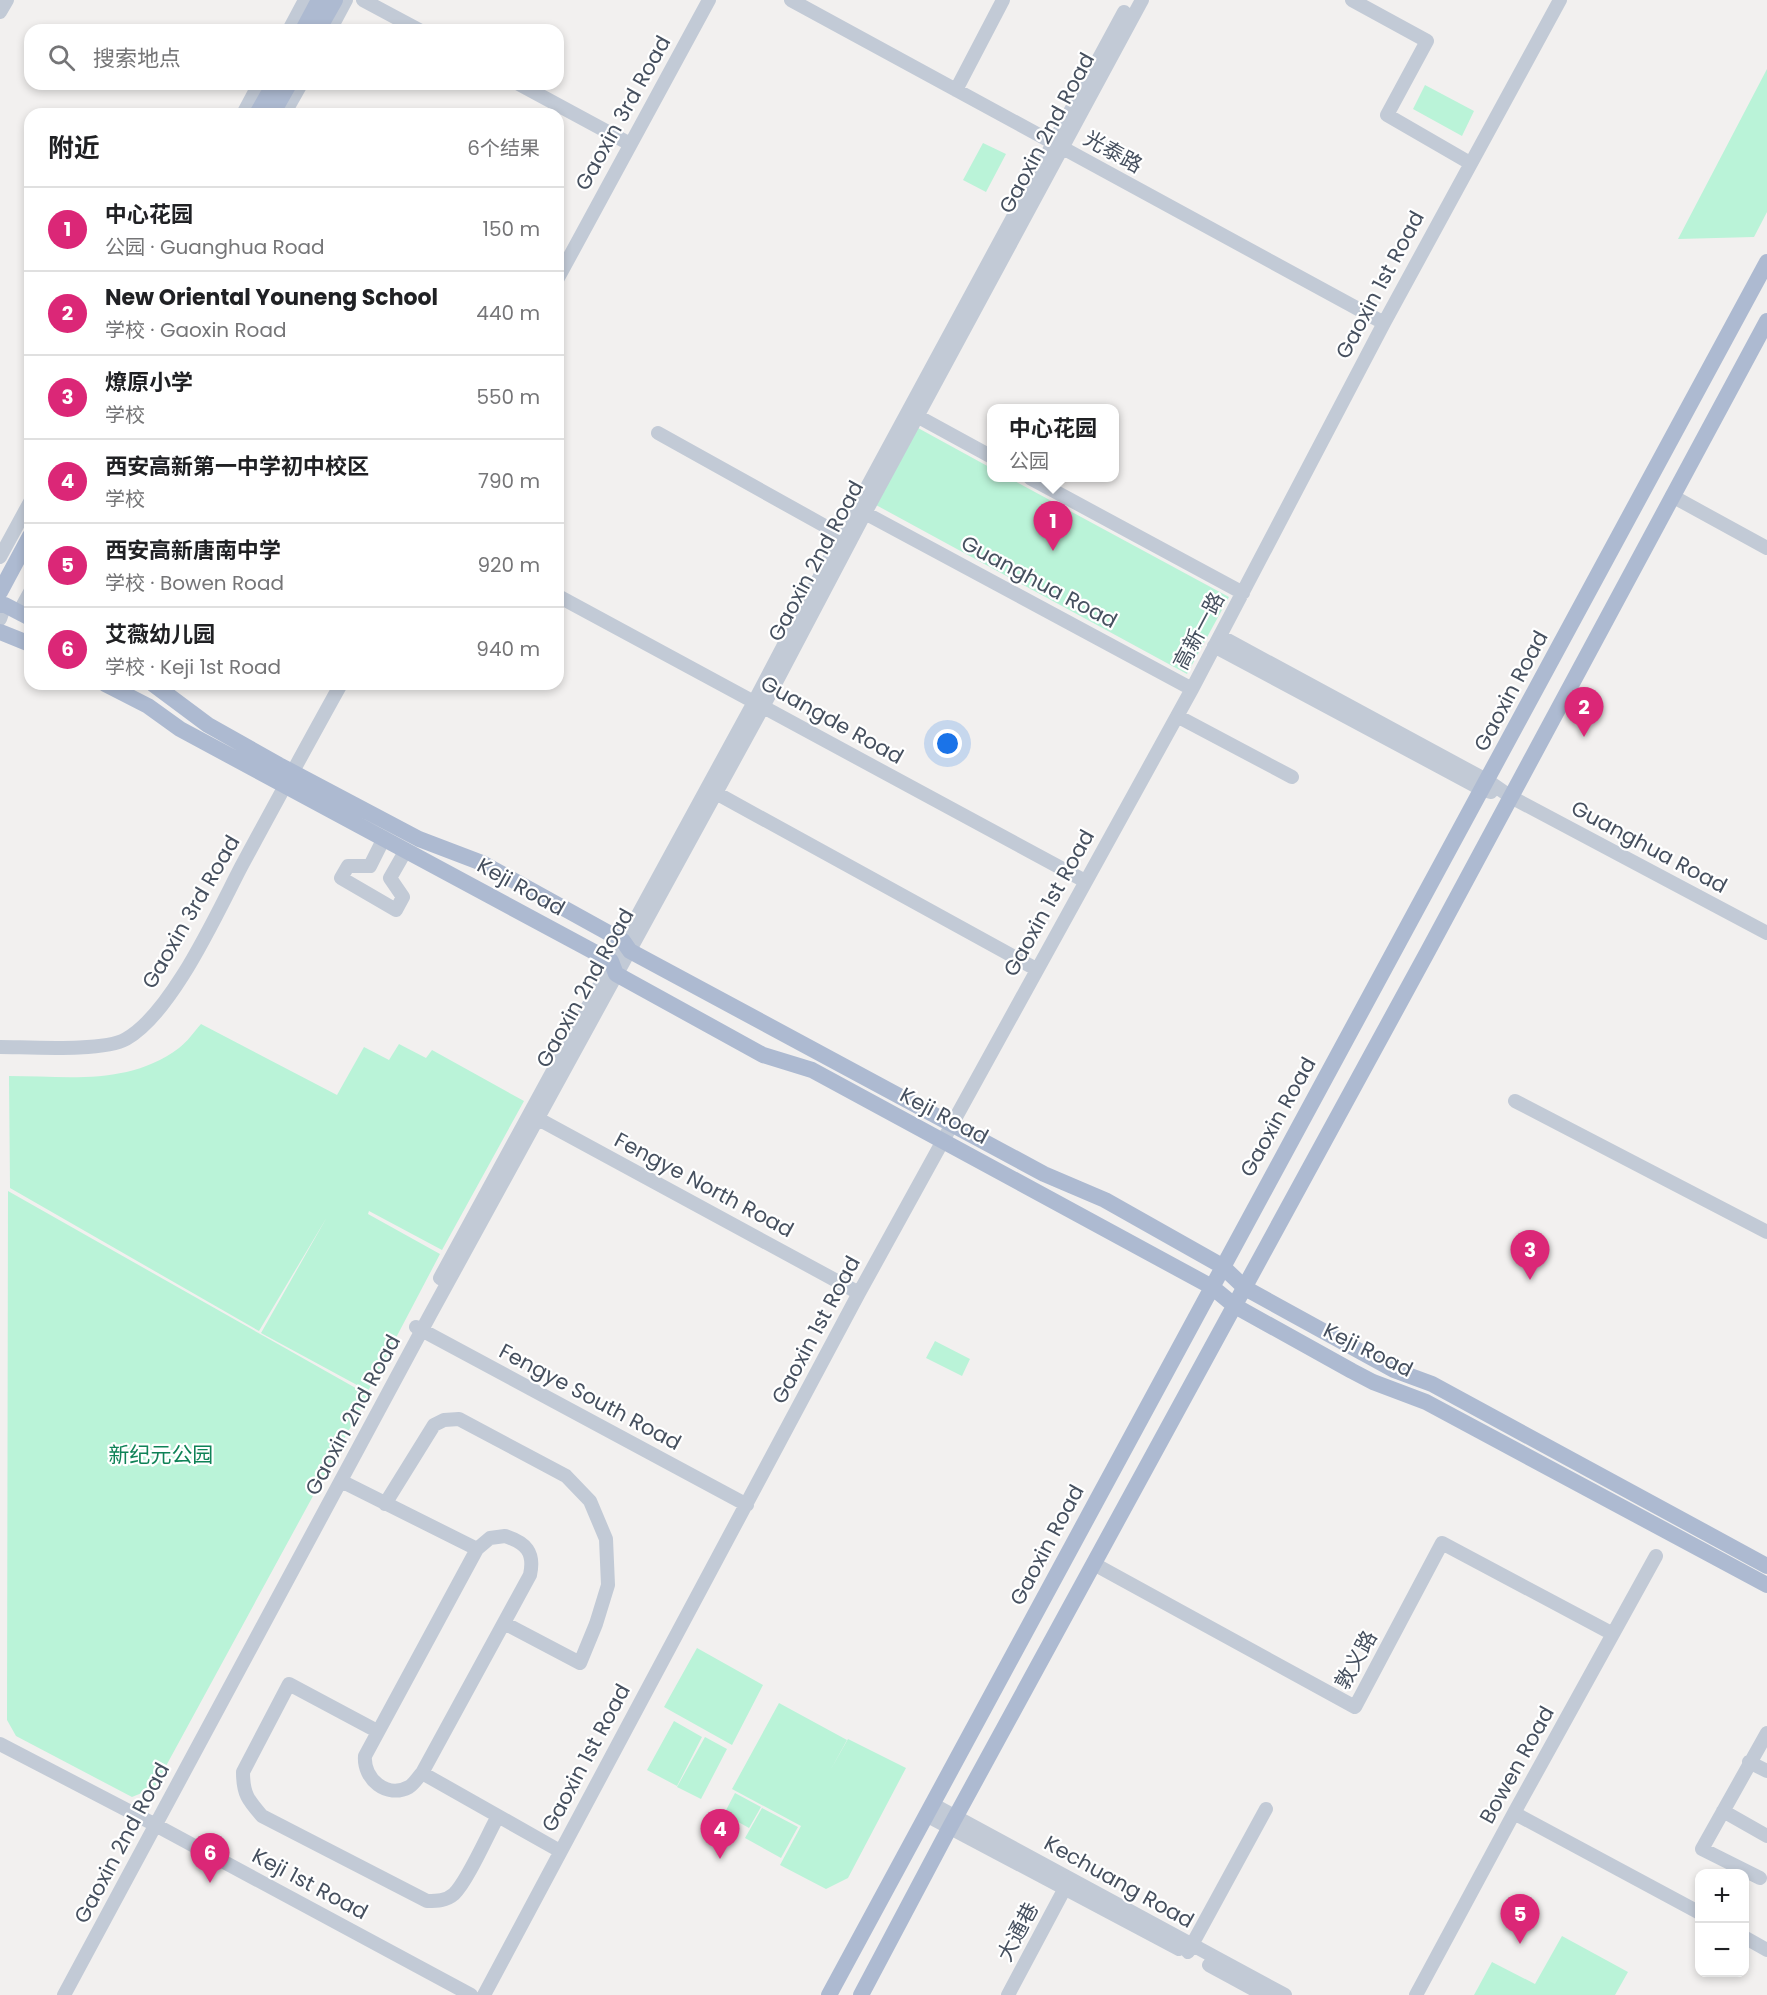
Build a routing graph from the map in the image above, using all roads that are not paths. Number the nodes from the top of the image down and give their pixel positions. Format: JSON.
{"nodes":[{"id":1,"x":7,"y":0,"type":"edge"},
{"id":2,"x":334,"y":0,"type":"edge"},
{"id":3,"x":346,"y":0,"type":"edge"},
{"id":4,"x":363,"y":0,"type":"edge"},
{"id":5,"x":709,"y":0,"type":"edge"},
{"id":6,"x":791,"y":0,"type":"edge"},
{"id":7,"x":1004,"y":0,"type":"edge"},
{"id":8,"x":1131,"y":0,"type":"edge"},
{"id":9,"x":1142,"y":0,"type":"edge"},
{"id":10,"x":1352,"y":0,"type":"edge"},
{"id":11,"x":1560,"y":0,"type":"edge"},
{"id":12,"x":315,"y":1,"type":"edge"},
{"id":13,"x":0,"y":12,"type":"edge"},
{"id":14,"x":294,"y":24,"type":"edge"},
{"id":15,"x":305,"y":24,"type":"edge"},
{"id":16,"x":321,"y":24,"type":"edge"},
{"id":17,"x":333,"y":24,"type":"edge"},
{"id":18,"x":407,"y":24,"type":"edge"},
{"id":19,"x":256,"y":90,"type":"edge"},
{"id":20,"x":271,"y":90,"type":"edge"},
{"id":21,"x":286,"y":90,"type":"edge"},
{"id":22,"x":298,"y":90,"type":"edge"},
{"id":23,"x":530,"y":90,"type":"edge"},
{"id":24,"x":956,"y":90,"type":"junction"},
{"id":25,"x":246,"y":108,"type":"edge"},
{"id":26,"x":260,"y":108,"type":"edge"},
{"id":27,"x":275,"y":108,"type":"edge"},
{"id":28,"x":287,"y":108,"type":"edge"},
{"id":29,"x":563,"y":108,"type":"edge"},
{"id":30,"x":564,"y":108,"type":"edge"},
{"id":31,"x":630,"y":144,"type":"junction"},
{"id":32,"x":1058,"y":146,"type":"junction"},
{"id":33,"x":1470,"y":163,"type":"junction"},
{"id":34,"x":1767,"y":262,"type":"edge"},
{"id":35,"x":564,"y":267,"type":"edge"},
{"id":36,"x":1767,"y":321,"type":"edge"},
{"id":37,"x":1384,"y":323,"type":"junction"},
{"id":38,"x":917,"y":416,"type":"junction"},
{"id":39,"x":658,"y":433,"type":"dead end"},
{"id":40,"x":987,"y":454,"type":"edge"},
{"id":41,"x":1039,"y":482,"type":"edge"},
{"id":42,"x":1672,"y":496,"type":"junction"},
{"id":43,"x":24,"y":513,"type":"edge"},
{"id":44,"x":865,"y":513,"type":"junction"},
{"id":45,"x":841,"y":535,"type":"junction"},
{"id":46,"x":1767,"y":548,"type":"edge"},
{"id":47,"x":0,"y":557,"type":"edge"},
{"id":48,"x":24,"y":557,"type":"edge"},
{"id":49,"x":24,"y":573,"type":"edge"},
{"id":50,"x":1243,"y":593,"type":"junction"},
{"id":51,"x":24,"y":597,"type":"edge"},
{"id":52,"x":564,"y":599,"type":"edge"},
{"id":53,"x":9,"y":609,"type":"edge"},
{"id":54,"x":0,"y":632,"type":"edge"},
{"id":55,"x":1217,"y":641,"type":"junction"},
{"id":56,"x":24,"y":642,"type":"edge"},
{"id":57,"x":1192,"y":689,"type":"junction"},
{"id":58,"x":117,"y":690,"type":"edge"},
{"id":59,"x":161,"y":690,"type":"edge"},
{"id":60,"x":338,"y":690,"type":"edge"},
{"id":61,"x":758,"y":704,"type":"junction"},
{"id":62,"x":1177,"y":716,"type":"junction"},
{"id":63,"x":1292,"y":777,"type":"dead end"},
{"id":64,"x":289,"y":778,"type":"junction"},
{"id":65,"x":1485,"y":785,"type":"junction"},
{"id":66,"x":716,"y":794,"type":"junction"},
{"id":67,"x":1511,"y":797,"type":"junction"},
{"id":68,"x":384,"y":838,"type":"junction"},
{"id":69,"x":406,"y":850,"type":"junction"},
{"id":70,"x":1085,"y":881,"type":"junction"},
{"id":71,"x":1765,"y":928,"type":"edge"},
{"id":72,"x":626,"y":946,"type":"junction"},
{"id":73,"x":614,"y":968,"type":"junction"},
{"id":74,"x":1036,"y":969,"type":"junction"},
{"id":75,"x":0,"y":1047,"type":"edge"},
{"id":76,"x":1515,"y":1101,"type":"dead end"},
{"id":77,"x":533,"y":1116,"type":"junction"},
{"id":78,"x":947,"y":1133,"type":"junction"},
{"id":79,"x":1767,"y":1232,"type":"edge"},
{"id":80,"x":1222,"y":1266,"type":"junction"},
{"id":81,"x":1212,"y":1287,"type":"junction"},
{"id":82,"x":1245,"y":1288,"type":"junction"},
{"id":83,"x":859,"y":1293,"type":"junction"},
{"id":84,"x":1234,"y":1306,"type":"junction"},
{"id":85,"x":418,"y":1328,"type":"junction"},
{"id":86,"x":341,"y":1481,"type":"junction"},
{"id":87,"x":385,"y":1504,"type":"junction"},
{"id":88,"x":747,"y":1506,"type":"junction"},
{"id":89,"x":477,"y":1549,"type":"junction"},
{"id":90,"x":1656,"y":1556,"type":"dead end"},
{"id":91,"x":1094,"y":1564,"type":"junction"},
{"id":92,"x":1767,"y":1566,"type":"edge"},
{"id":93,"x":1767,"y":1585,"type":"edge"},
{"id":94,"x":504,"y":1623,"type":"junction"},
{"id":95,"x":1613,"y":1634,"type":"junction"},
{"id":96,"x":378,"y":1731,"type":"junction"},
{"id":97,"x":1767,"y":1732,"type":"edge"},
{"id":98,"x":0,"y":1744,"type":"edge"},
{"id":99,"x":1749,"y":1762,"type":"junction"},
{"id":100,"x":1767,"y":1772,"type":"edge"},
{"id":101,"x":422,"y":1773,"type":"junction"},
{"id":102,"x":1266,"y":1809,"type":"dead end"},
{"id":103,"x":929,"y":1810,"type":"junction"},
{"id":104,"x":1723,"y":1811,"type":"junction"},
{"id":105,"x":1514,"y":1813,"type":"junction"},
{"id":106,"x":498,"y":1816,"type":"junction"},
{"id":107,"x":953,"y":1822,"type":"junction"},
{"id":108,"x":152,"y":1823,"type":"junction"},
{"id":109,"x":1767,"y":1836,"type":"edge"},
{"id":110,"x":560,"y":1851,"type":"junction"},
{"id":111,"x":1760,"y":1878,"type":"dead end"},
{"id":112,"x":1065,"y":1888,"type":"junction"},
{"id":113,"x":1695,"y":1910,"type":"edge"},
{"id":114,"x":1749,"y":1940,"type":"edge"},
{"id":115,"x":1189,"y":1950,"type":"junction"},
{"id":116,"x":1767,"y":1950,"type":"edge"},
{"id":117,"x":63,"y":1993,"type":"edge"},
{"id":118,"x":471,"y":1995,"type":"edge"},
{"id":119,"x":484,"y":1995,"type":"edge"},
{"id":120,"x":829,"y":1995,"type":"edge"},
{"id":121,"x":861,"y":1995,"type":"edge"},
{"id":122,"x":1008,"y":1995,"type":"edge"},
{"id":123,"x":1264,"y":1995,"type":"edge"},
{"id":124,"x":1285,"y":1995,"type":"edge"},
{"id":125,"x":1416,"y":1995,"type":"edge"}],
"edges":[{"from":1,"to":13,"type":"street"},
{"from":2,"to":16,"type":"main road"},
{"from":3,"to":17,"type":"street"},
{"from":4,"to":18,"type":"street"},
{"from":5,"to":31,"type":"street","name":"Gaoxin 3rd Road"},
{"from":6,"to":24,"type":"street","name":"光泰路"},
{"from":7,"to":24,"type":"street"},
{"from":8,"to":32,"type":"street","name":"Gaoxin 2nd Road"},
{"from":9,"to":32,"type":"street","name":"Gaoxin 2nd Road"},
{"from":10,"to":33,"type":"street"},
{"from":11,"to":33,"type":"street","name":"Gaoxin 1st Road"},
{"from":12,"to":14,"type":"street"},
{"from":12,"to":15,"type":"main road"},
{"from":19,"to":25,"type":"street"},
{"from":20,"to":26,"type":"main road"},
{"from":21,"to":27,"type":"main road"},
{"from":22,"to":28,"type":"street"},
{"from":23,"to":29,"type":"street"},
{"from":24,"to":32,"type":"street","name":"光泰路"},
{"from":30,"to":31,"type":"street"},
{"from":31,"to":35,"type":"street","name":"Gaoxin 3rd Road"},
{"from":32,"to":37,"type":"street","name":"光泰路"},
{"from":32,"to":38,"type":"street","name":"Gaoxin 2nd Road"},
{"from":32,"to":45,"type":"street","name":"Gaoxin 2nd Road"},
{"from":33,"to":37,"type":"street","name":"Gaoxin 1st Road"},
{"from":34,"to":65,"type":"main road","name":"Gaoxin Road"},
{"from":36,"to":42,"type":"main road"},
{"from":37,"to":50,"type":"street","name":"Gaoxin 1st Road"},
{"from":38,"to":40,"type":"street"},
{"from":38,"to":44,"type":"street","name":"Gaoxin 2nd Road"},
{"from":39,"to":45,"type":"street"},
{"from":41,"to":50,"type":"street"},
{"from":42,"to":46,"type":"street"},
{"from":42,"to":67,"type":"main road"},
{"from":43,"to":47,"type":"street"},
{"from":44,"to":57,"type":"street","name":"Guanghua Road"},
{"from":44,"to":61,"type":"street","name":"Gaoxin 2nd Road"},
{"from":45,"to":61,"type":"street","name":"Gaoxin 2nd Road"},
{"from":48,"to":53,"type":"main road"},
{"from":49,"to":53,"type":"main road"},
{"from":50,"to":55,"type":"street","name":"高新一路"},
{"from":51,"to":53,"type":"street"},
{"from":52,"to":61,"type":"street","name":"Guangde Road"},
{"from":54,"to":56,"type":"main road"},
{"from":55,"to":57,"type":"street","name":"高新一路"},
{"from":55,"to":65,"type":"street","name":"Guanghua Road"},
{"from":57,"to":62,"type":"street","name":"Gaoxin 1st Road"},
{"from":58,"to":64,"type":"main road","name":"Keji Road"},
{"from":59,"to":64,"type":"main road","name":"Keji Road"},
{"from":60,"to":64,"type":"street","name":"Gaoxin 3rd Road"},
{"from":61,"to":66,"type":"street","name":"Gaoxin 2nd Road"},
{"from":61,"to":70,"type":"street","name":"Guangde Road"},
{"from":61,"to":72,"type":"street","name":"Gaoxin 2nd Road"},
{"from":62,"to":63,"type":"street"},
{"from":62,"to":70,"type":"street","name":"Gaoxin 1st Road"},
{"from":64,"to":68,"type":"main road","name":"Keji Road"},
{"from":64,"to":72,"type":"main road","name":"Keji Road"},
{"from":64,"to":75,"type":"street","name":"Gaoxin 3rd Road"},
{"from":65,"to":67,"type":"street","name":"Guanghua Road"},
{"from":65,"to":80,"type":"main road","name":"Gaoxin Road"},
{"from":66,"to":72,"type":"street","name":"Gaoxin 2nd Road"},
{"from":66,"to":74,"type":"street"},
{"from":67,"to":71,"type":"street","name":"Guanghua Road"},
{"from":67,"to":82,"type":"main road"},
{"from":68,"to":69,"type":"main road","name":"Keji Road"},
{"from":68,"to":69,"type":"street"},
{"from":69,"to":73,"type":"main road","name":"Keji Road"},
{"from":70,"to":74,"type":"street","name":"Gaoxin 1st Road"},
{"from":72,"to":73,"type":"street","name":"Gaoxin 2nd Road"},
{"from":72,"to":78,"type":"main road","name":"Keji Road"},
{"from":73,"to":77,"type":"street","name":"Gaoxin 2nd Road"},
{"from":73,"to":78,"type":"main road","name":"Keji Road"},
{"from":74,"to":78,"type":"street","name":"Gaoxin 1st Road"},
{"from":76,"to":79,"type":"street"},
{"from":77,"to":83,"type":"street","name":"Fengye North Road"},
{"from":77,"to":85,"type":"street","name":"Gaoxin 2nd Road"},
{"from":78,"to":80,"type":"main road","name":"Keji Road"},
{"from":78,"to":81,"type":"main road","name":"Keji Road"},
{"from":78,"to":83,"type":"street","name":"Gaoxin 1st Road"},
{"from":80,"to":81,"type":"main road","name":"Gaoxin Road"},
{"from":80,"to":82,"type":"main road","name":"Keji Road"},
{"from":81,"to":84,"type":"main road","name":"Keji Road"},
{"from":81,"to":103,"type":"main road","name":"Gaoxin Road"},
{"from":82,"to":84,"type":"main road"},
{"from":82,"to":92,"type":"main road","name":"Keji Road"},
{"from":83,"to":88,"type":"street","name":"Gaoxin 1st Road"},
{"from":84,"to":91,"type":"main road"},
{"from":84,"to":93,"type":"main road","name":"Keji Road"},
{"from":85,"to":86,"type":"street","name":"Gaoxin 2nd Road"},
{"from":85,"to":88,"type":"street","name":"Fengye South Road"},
{"from":85,"to":108,"type":"street","name":"Gaoxin 2nd Road"},
{"from":86,"to":87,"type":"street"},
{"from":86,"to":108,"type":"street","name":"Gaoxin 2nd Road"},
{"from":87,"to":89,"type":"street"},
{"from":87,"to":94,"type":"street"},
{"from":88,"to":110,"type":"street","name":"Gaoxin 1st Road"},
{"from":89,"to":94,"type":"street"},
{"from":89,"to":96,"type":"street"},
{"from":90,"to":95,"type":"street","name":"Bowen Road"},
{"from":91,"to":95,"type":"street","name":"敦义路"},
{"from":91,"to":107,"type":"main road"},
{"from":94,"to":101,"type":"street"},
{"from":95,"to":105,"type":"street","name":"Bowen Road"},
{"from":96,"to":101,"type":"street"},
{"from":96,"to":106,"type":"street"},
{"from":97,"to":99,"type":"street"},
{"from":98,"to":108,"type":"street","name":"Keji 1st Road"},
{"from":99,"to":100,"type":"street"},
{"from":99,"to":104,"type":"street"},
{"from":101,"to":106,"type":"street"},
{"from":102,"to":115,"type":"street"},
{"from":103,"to":107,"type":"street","name":"Kechuang Road"},
{"from":103,"to":120,"type":"main road","name":"Gaoxin Road"},
{"from":104,"to":109,"type":"street"},
{"from":104,"to":111,"type":"street"},
{"from":105,"to":113,"type":"street"},
{"from":105,"to":125,"type":"street","name":"Bowen Road"},
{"from":106,"to":110,"type":"street"},
{"from":107,"to":112,"type":"street","name":"Kechuang Road"},
{"from":107,"to":115,"type":"street","name":"Kechuang Road"},
{"from":107,"to":121,"type":"main road"},
{"from":108,"to":117,"type":"street","name":"Gaoxin 2nd Road"},
{"from":108,"to":118,"type":"street","name":"Keji 1st Road"},
{"from":110,"to":119,"type":"street","name":"Gaoxin 1st Road"},
{"from":112,"to":115,"type":"street","name":"Kechuang Road"},
{"from":112,"to":122,"type":"street","name":"大通巷"},
{"from":114,"to":116,"type":"street"},
{"from":115,"to":123,"type":"street","name":"Kechuang Road"},
{"from":115,"to":124,"type":"street","name":"Kechuang Road"}]}
